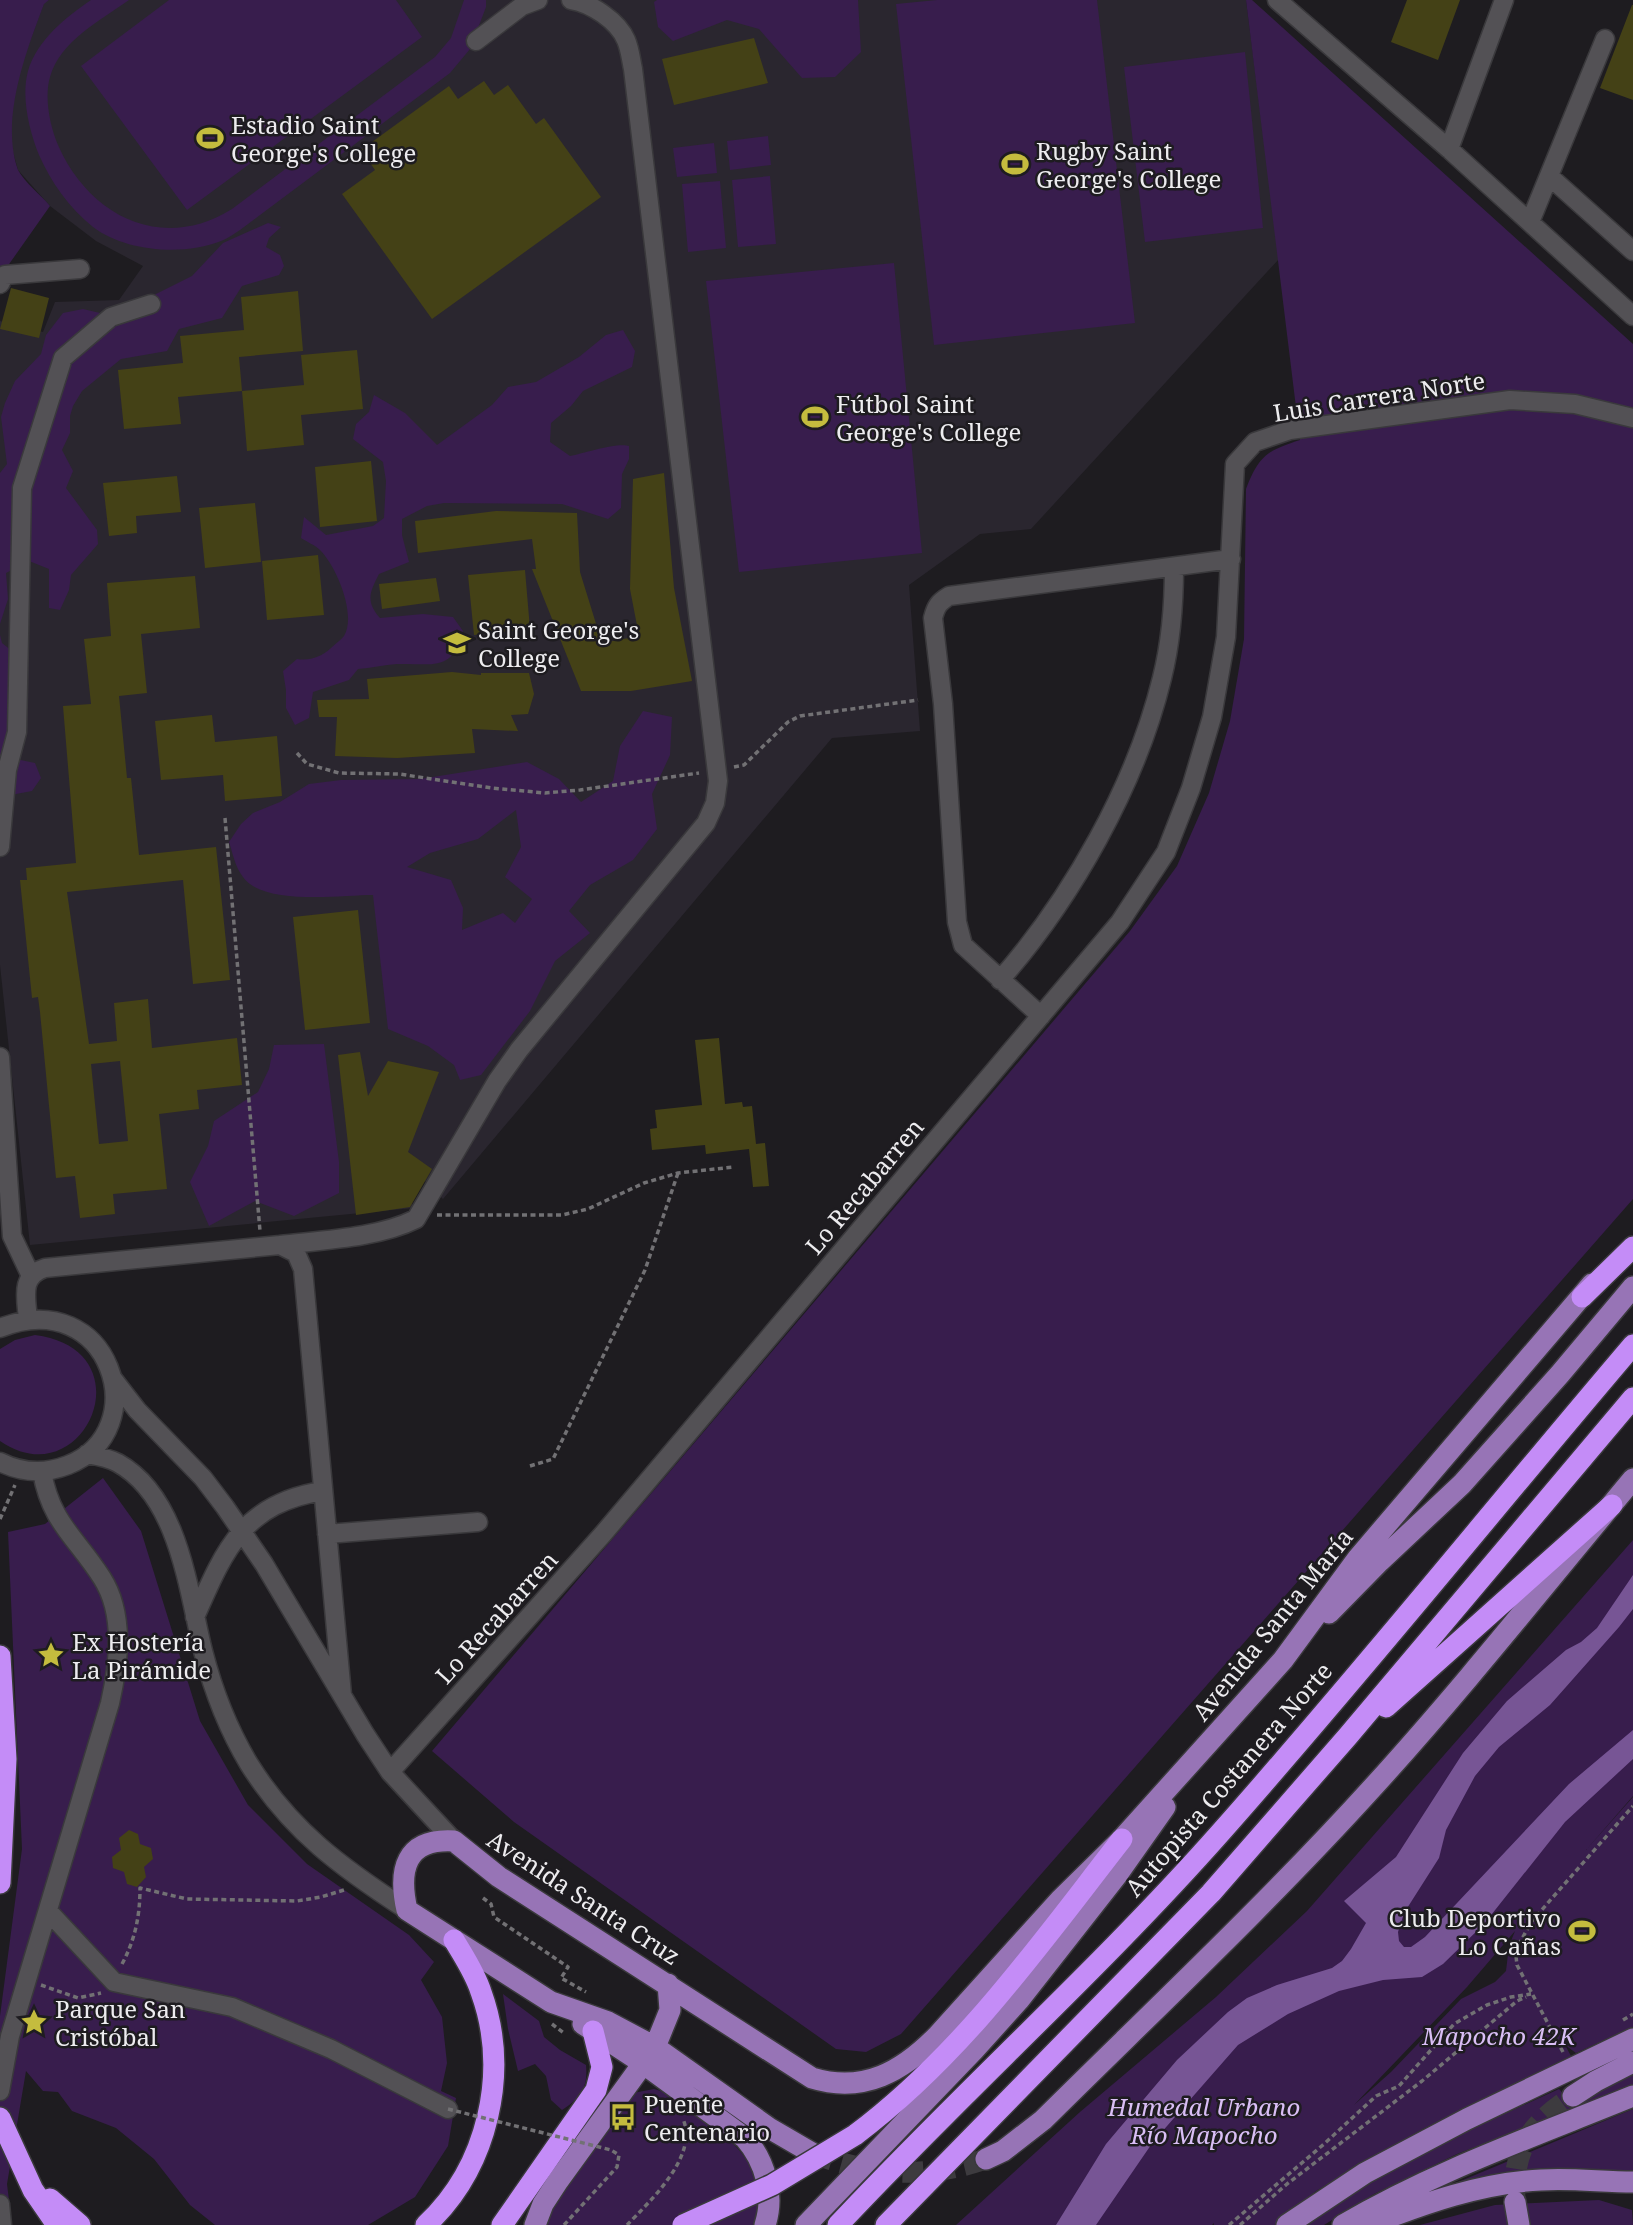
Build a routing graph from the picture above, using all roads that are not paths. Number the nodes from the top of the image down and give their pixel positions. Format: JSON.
{"nodes":[{"id":1,"x":538,"y":0,"type":"edge"},
{"id":2,"x":571,"y":0,"type":"edge"},
{"id":3,"x":1277,"y":0,"type":"edge"},
{"id":4,"x":1504,"y":0,"type":"edge"},
{"id":5,"x":1605,"y":39,"type":"dead end"},
{"id":6,"x":476,"y":41,"type":"dead end"},
{"id":7,"x":1449,"y":149,"type":"junction"},
{"id":8,"x":1549,"y":176,"type":"junction"},
{"id":9,"x":1530,"y":222,"type":"junction"},
{"id":10,"x":1633,"y":251,"type":"edge"},
{"id":11,"x":80,"y":269,"type":"dead end"},
{"id":12,"x":0,"y":284,"type":"edge"},
{"id":13,"x":151,"y":304,"type":"dead end"},
{"id":14,"x":1633,"y":317,"type":"edge"},
{"id":15,"x":1633,"y":418,"type":"edge"},
{"id":16,"x":1231,"y":559,"type":"junction"},
{"id":17,"x":1174,"y":568,"type":"junction"},
{"id":18,"x":0,"y":847,"type":"edge"},
{"id":19,"x":1000,"y":980,"type":"junction"},
{"id":20,"x":1041,"y":1016,"type":"junction"},
{"id":21,"x":0,"y":1057,"type":"edge"},
{"id":22,"x":1633,"y":1235,"type":"edge"},
{"id":23,"x":271,"y":1246,"type":"junction"},
{"id":24,"x":1633,"y":1247,"type":"edge"},
{"id":25,"x":31,"y":1276,"type":"junction"},
{"id":26,"x":1633,"y":1287,"type":"edge"},
{"id":27,"x":1582,"y":1297,"type":"junction"},
{"id":28,"x":28,"y":1318,"type":"junction"},
{"id":29,"x":0,"y":1328,"type":"edge"},
{"id":30,"x":1633,"y":1345,"type":"edge"},
{"id":31,"x":113,"y":1379,"type":"junction"},
{"id":32,"x":1633,"y":1398,"type":"edge"},
{"id":33,"x":87,"y":1454,"type":"junction"},
{"id":34,"x":0,"y":1462,"type":"edge"},
{"id":35,"x":42,"y":1472,"type":"junction"},
{"id":36,"x":1633,"y":1479,"type":"edge"},
{"id":37,"x":323,"y":1491,"type":"junction"},
{"id":38,"x":1612,"y":1505,"type":"junction"},
{"id":39,"x":478,"y":1522,"type":"dead end"},
{"id":40,"x":242,"y":1530,"type":"junction"},
{"id":41,"x":327,"y":1534,"type":"junction"},
{"id":42,"x":195,"y":1617,"type":"junction"},
{"id":43,"x":0,"y":1656,"type":"edge"},
{"id":44,"x":1283,"y":1660,"type":"junction"},
{"id":45,"x":342,"y":1695,"type":"junction"},
{"id":46,"x":1348,"y":1736,"type":"junction"},
{"id":47,"x":1189,"y":1766,"type":"junction"},
{"id":48,"x":390,"y":1772,"type":"junction"},
{"id":49,"x":1122,"y":1839,"type":"junction"},
{"id":50,"x":454,"y":1841,"type":"junction"},
{"id":51,"x":0,"y":1883,"type":"edge"},
{"id":52,"x":407,"y":1910,"type":"junction"},
{"id":53,"x":48,"y":1911,"type":"junction"},
{"id":54,"x":454,"y":1940,"type":"junction"},
{"id":55,"x":668,"y":1984,"type":"junction"},
{"id":56,"x":549,"y":2011,"type":"junction"},
{"id":57,"x":593,"y":2031,"type":"junction"},
{"id":58,"x":1633,"y":2039,"type":"edge"},
{"id":59,"x":649,"y":2056,"type":"junction"},
{"id":60,"x":1633,"y":2062,"type":"edge"},
{"id":61,"x":870,"y":2080,"type":"joint"},
{"id":62,"x":0,"y":2091,"type":"edge"},
{"id":63,"x":1573,"y":2096,"type":"tunnel mouth"},
{"id":64,"x":1633,"y":2096,"type":"edge"},
{"id":65,"x":448,"y":2109,"type":"road end"},
{"id":66,"x":0,"y":2119,"type":"edge"},
{"id":67,"x":813,"y":2153,"type":"tunnel mouth"},
{"id":68,"x":986,"y":2158,"type":"tunnel mouth"},
{"id":69,"x":951,"y":2159,"type":"junction"},
{"id":70,"x":25,"y":2172,"type":"junction"},
{"id":71,"x":1611,"y":2182,"type":"junction"},
{"id":72,"x":1633,"y":2182,"type":"edge"},
{"id":73,"x":1633,"y":2193,"type":"edge"},
{"id":74,"x":1515,"y":2202,"type":"tunnel mouth"},
{"id":75,"x":0,"y":2204,"type":"edge"},
{"id":76,"x":2,"y":2225,"type":"edge"},
{"id":77,"x":57,"y":2225,"type":"edge"},
{"id":78,"x":80,"y":2225,"type":"edge"},
{"id":79,"x":426,"y":2225,"type":"edge"},
{"id":80,"x":502,"y":2225,"type":"edge"},
{"id":81,"x":535,"y":2225,"type":"edge"},
{"id":82,"x":683,"y":2225,"type":"edge"},
{"id":83,"x":765,"y":2225,"type":"edge"},
{"id":84,"x":806,"y":2225,"type":"edge"},
{"id":85,"x":838,"y":2225,"type":"edge"},
{"id":86,"x":886,"y":2225,"type":"edge"},
{"id":87,"x":901,"y":2225,"type":"edge"},
{"id":88,"x":1287,"y":2225,"type":"edge"},
{"id":89,"x":1343,"y":2225,"type":"edge"},
{"id":90,"x":1369,"y":2225,"type":"edge"},
{"id":91,"x":1519,"y":2225,"type":"edge"}],
"edges":[{"from":1,"to":6,"type":"street"},
{"from":2,"to":23,"type":"street"},
{"from":3,"to":7,"type":"street"},
{"from":4,"to":7,"type":"street"},
{"from":5,"to":8,"type":"street"},
{"from":7,"to":9,"type":"street"},
{"from":8,"to":9,"type":"street"},
{"from":8,"to":10,"type":"street"},
{"from":9,"to":14,"type":"street"},
{"from":11,"to":12,"type":"street"},
{"from":13,"to":18,"type":"street"},
{"from":15,"to":16,"type":"street","name":"Luis Carrera Norte"},
{"from":16,"to":17,"type":"street"},
{"from":16,"to":20,"type":"street","name":"Lo Recabarren"},
{"from":17,"to":19,"type":"street"},
{"from":17,"to":19,"type":"street"},
{"from":19,"to":20,"type":"street"},
{"from":20,"to":48,"type":"street","name":"Lo Recabarren"},
{"from":21,"to":25,"type":"street"},
{"from":22,"to":27,"type":"main road","name":"Avenida Santa María"},
{"from":23,"to":25,"type":"street"},
{"from":23,"to":37,"type":"street"},
{"from":24,"to":27,"type":"highway"},
{"from":25,"to":28,"type":"street"},
{"from":26,"to":44,"type":"main road"},
{"from":27,"to":44,"type":"main road","name":"Avenida Santa María"},
{"from":28,"to":29,"type":"street"},
{"from":28,"to":31,"type":"street","name":"Avenida Santa Cruz"},
{"from":30,"to":85,"type":"highway","name":"Autopista Costanera Norte"},
{"from":31,"to":33,"type":"street"},
{"from":31,"to":40,"type":"street","name":"Avenida Santa Cruz"},
{"from":32,"to":46,"type":"highway"},
{"from":33,"to":35,"type":"street"},
{"from":33,"to":42,"type":"street"},
{"from":34,"to":35,"type":"street"},
{"from":35,"to":53,"type":"street"},
{"from":36,"to":38,"type":"main road"},
{"from":37,"to":40,"type":"street"},
{"from":37,"to":41,"type":"street"},
{"from":38,"to":46,"type":"highway"},
{"from":38,"to":68,"type":"main road"},
{"from":39,"to":41,"type":"street"},
{"from":40,"to":42,"type":"street"},
{"from":40,"to":45,"type":"street","name":"Avenida Santa Cruz"},
{"from":41,"to":45,"type":"street"},
{"from":42,"to":52,"type":"street"},
{"from":43,"to":51,"type":"highway"},
{"from":44,"to":47,"type":"main road","name":"Avenida Santa María"},
{"from":45,"to":48,"type":"street","name":"Avenida Santa Cruz"},
{"from":46,"to":69,"type":"highway"},
{"from":47,"to":49,"type":"main road","name":"Avenida Santa María"},
{"from":47,"to":84,"type":"main road"},
{"from":48,"to":50,"type":"street","name":"Avenida Santa Cruz"},
{"from":49,"to":61,"type":"main road","name":"Avenida Santa María"},
{"from":49,"to":82,"type":"highway","bridge":true},
{"from":50,"to":52,"type":"main road"},
{"from":50,"to":55,"type":"main road","name":"Avenida Santa Cruz"},
{"from":52,"to":54,"type":"main road"},
{"from":53,"to":62,"type":"street"},
{"from":53,"to":65,"type":"street"},
{"from":54,"to":56,"type":"main road"},
{"from":54,"to":79,"type":"highway"},
{"from":55,"to":59,"type":"main road"},
{"from":55,"to":61,"type":"main road","name":"Avenida Santa Cruz"},
{"from":56,"to":57,"type":"main road"},
{"from":56,"to":59,"type":"main road"},
{"from":57,"to":59,"type":"main road"},
{"from":57,"to":80,"type":"highway"},
{"from":58,"to":88,"type":"main road"},
{"from":59,"to":67,"type":"main road"},
{"from":59,"to":81,"type":"main road"},
{"from":59,"to":83,"type":"main road"},
{"from":60,"to":63,"type":"main road"},
{"from":64,"to":89,"type":"main road"},
{"from":66,"to":70,"type":"highway"},
{"from":69,"to":86,"type":"highway"},
{"from":69,"to":87,"type":"highway"},
{"from":70,"to":77,"type":"highway"},
{"from":70,"to":78,"type":"highway"},
{"from":71,"to":72,"type":"main road"},
{"from":71,"to":73,"type":"main road"},
{"from":71,"to":90,"type":"main road"},
{"from":74,"to":91,"type":"main road"},
{"from":75,"to":76,"type":"street"}]}
